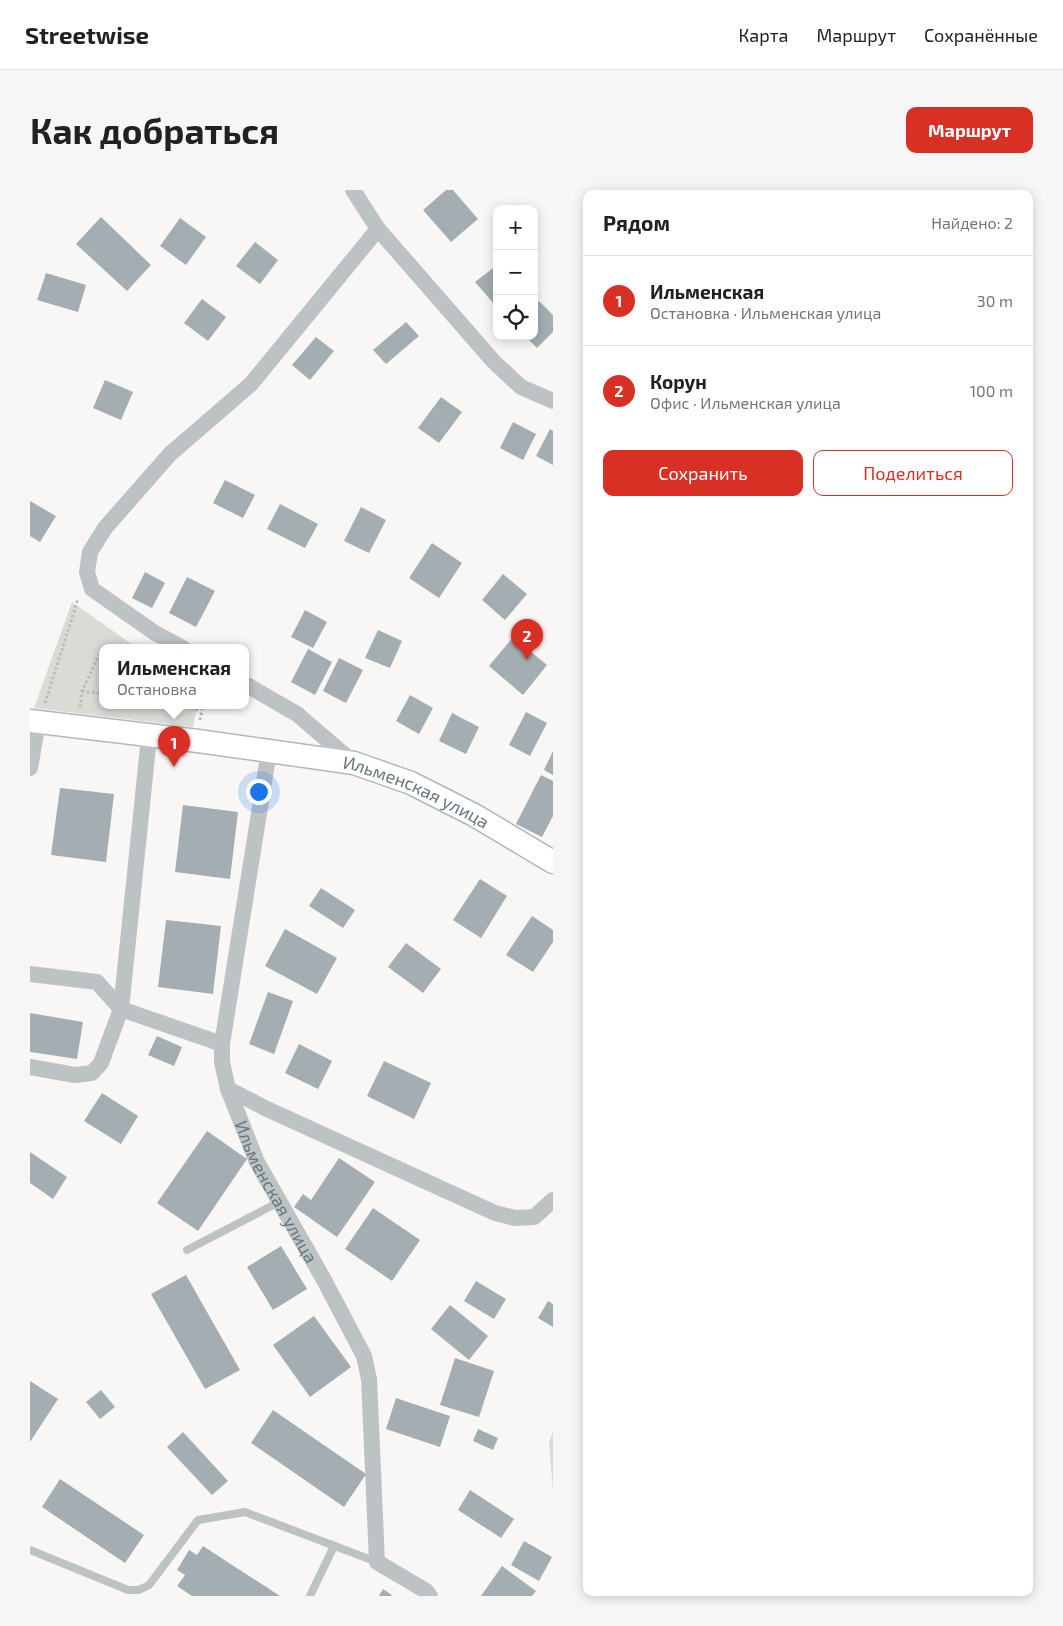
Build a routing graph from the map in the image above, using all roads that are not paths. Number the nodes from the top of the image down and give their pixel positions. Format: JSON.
{"nodes":[{"id":1,"x":353,"y":190,"type":"edge"},
{"id":2,"x":378,"y":229,"type":"junction"},
{"id":3,"x":553,"y":401,"type":"edge"},
{"id":4,"x":176,"y":644,"type":"edge"},
{"id":5,"x":249,"y":686,"type":"edge"},
{"id":6,"x":34,"y":722,"type":"edge"},
{"id":7,"x":149,"y":736,"type":"junction"},
{"id":8,"x":269,"y":751,"type":"junction"},
{"id":9,"x":354,"y":763,"type":"junction"},
{"id":10,"x":30,"y":768,"type":"edge"},
{"id":11,"x":553,"y":862,"type":"edge"},
{"id":12,"x":30,"y":974,"type":"edge"},
{"id":13,"x":121,"y":1009,"type":"junction"},
{"id":14,"x":222,"y":1044,"type":"junction"},
{"id":15,"x":30,"y":1067,"type":"edge"},
{"id":16,"x":228,"y":1089,"type":"junction"},
{"id":17,"x":553,"y":1200,"type":"edge"},
{"id":18,"x":280,"y":1202,"type":"junction"},
{"id":19,"x":187,"y":1250,"type":"dead end"},
{"id":20,"x":334,"y":1546,"type":"junction"},
{"id":21,"x":30,"y":1550,"type":"edge"},
{"id":22,"x":377,"y":1562,"type":"junction"},
{"id":23,"x":310,"y":1596,"type":"edge"},
{"id":24,"x":430,"y":1596,"type":"edge"}],
"edges":[{"from":1,"to":2,"type":"street"},
{"from":2,"to":3,"type":"street"},
{"from":2,"to":4,"type":"street"},
{"from":5,"to":9,"type":"street"},
{"from":6,"to":7,"type":"main road","name":"Ильменская улица"},
{"from":6,"to":10,"type":"street"},
{"from":7,"to":8,"type":"main road","name":"Ильменская улица"},
{"from":7,"to":13,"type":"street"},
{"from":8,"to":9,"type":"main road","name":"Ильменская улица"},
{"from":8,"to":14,"type":"street","name":"Ильменская улица"},
{"from":9,"to":11,"type":"main road","name":"Ильменская улица"},
{"from":12,"to":13,"type":"street"},
{"from":13,"to":14,"type":"street"},
{"from":13,"to":15,"type":"street"},
{"from":14,"to":16,"type":"street","name":"Ильменская улица"},
{"from":16,"to":17,"type":"street"},
{"from":16,"to":18,"type":"street","name":"Ильменская улица"},
{"from":18,"to":19,"type":"lane"},
{"from":18,"to":22,"type":"street","name":"Ильменская улица"},
{"from":20,"to":21,"type":"lane"},
{"from":20,"to":22,"type":"lane"},
{"from":20,"to":23,"type":"lane"},
{"from":22,"to":24,"type":"street"}]}
